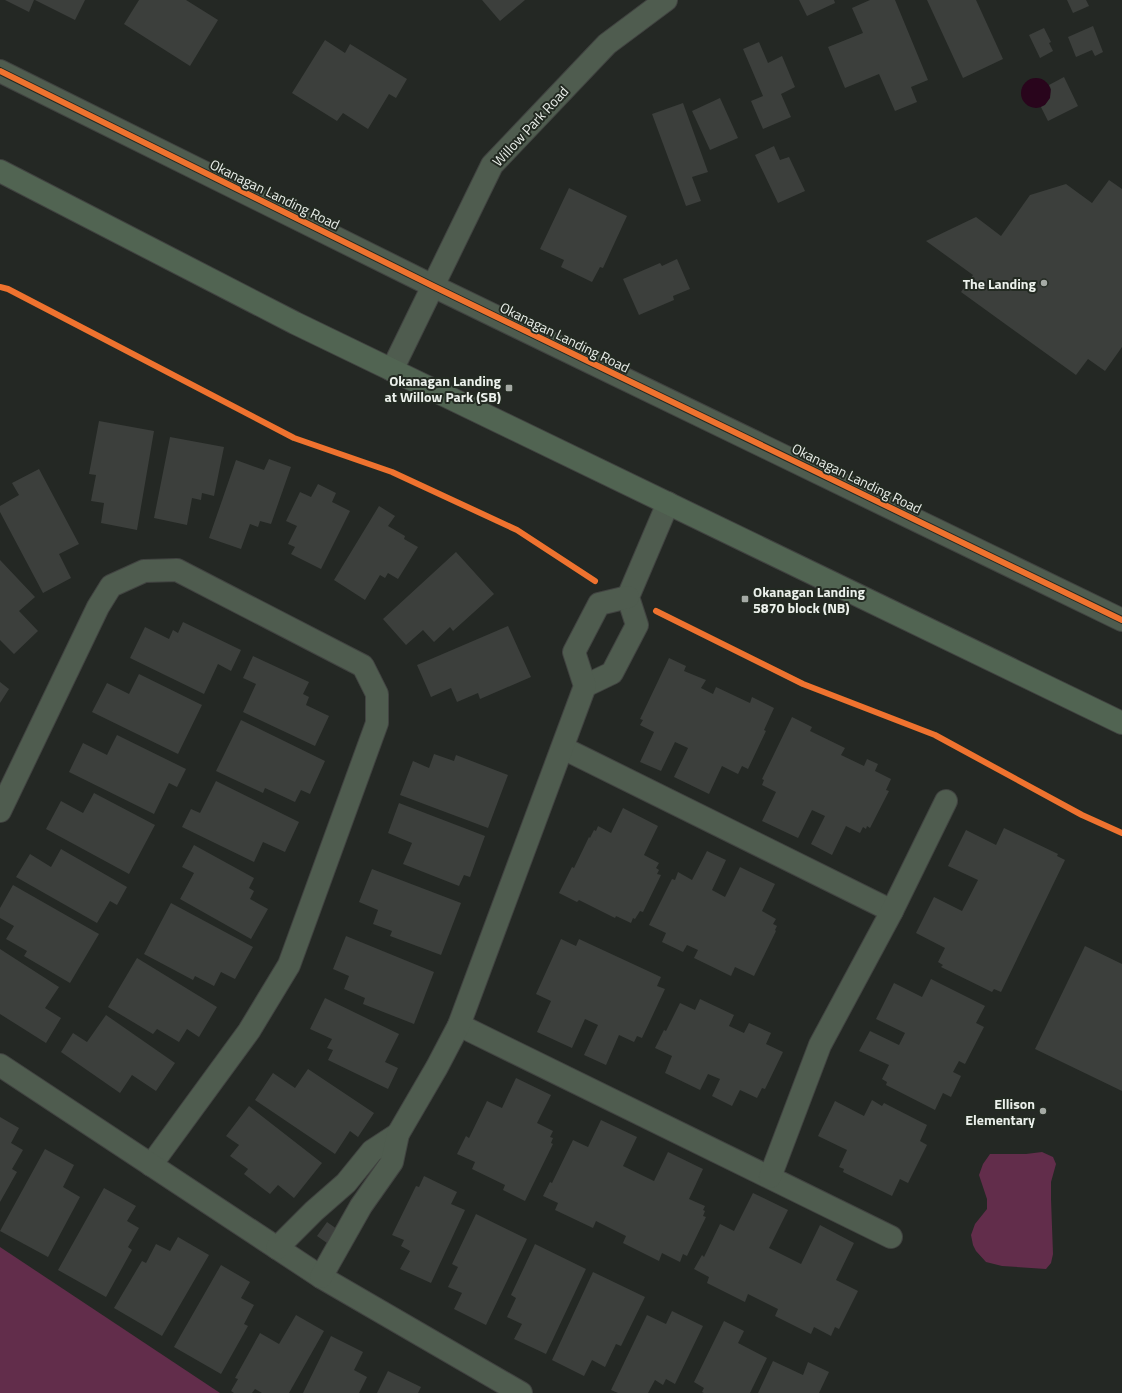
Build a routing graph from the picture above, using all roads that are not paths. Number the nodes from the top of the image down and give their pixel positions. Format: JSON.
{"nodes":[{"id":1,"x":666,"y":0,"type":"edge"},
{"id":2,"x":0,"y":71,"type":"edge"},
{"id":3,"x":0,"y":171,"type":"edge"},
{"id":4,"x":433,"y":286,"type":"junction"},
{"id":5,"x":392,"y":370,"type":"junction"},
{"id":6,"x":668,"y":503,"type":"junction"},
{"id":7,"x":628,"y":597,"type":"junction"},
{"id":8,"x":1122,"y":620,"type":"edge"},
{"id":9,"x":585,"y":686,"type":"junction"},
{"id":10,"x":1122,"y":723,"type":"edge"},
{"id":11,"x":562,"y":748,"type":"junction"},
{"id":12,"x":946,"y":801,"type":"dead end"},
{"id":13,"x":0,"y":811,"type":"edge"},
{"id":14,"x":892,"y":911,"type":"junction"},
{"id":15,"x":459,"y":1025,"type":"junction"},
{"id":16,"x":0,"y":1065,"type":"edge"},
{"id":17,"x":398,"y":1134,"type":"junction"},
{"id":18,"x":151,"y":1165,"type":"junction"},
{"id":19,"x":770,"y":1177,"type":"junction"},
{"id":20,"x":891,"y":1237,"type":"dead end"},
{"id":21,"x":277,"y":1248,"type":"junction"},
{"id":22,"x":321,"y":1277,"type":"junction"},
{"id":23,"x":520,"y":1393,"type":"edge"}],
"edges":[{"from":1,"to":4,"type":"street","name":"Willow Park Road"},
{"from":2,"to":4,"type":"street","name":"Okanagan Landing Road"},
{"from":3,"to":5,"type":"main road"},
{"from":4,"to":5,"type":"street","name":"Willow Park Road"},
{"from":4,"to":8,"type":"street","name":"Okanagan Landing Road"},
{"from":5,"to":6,"type":"main road"},
{"from":6,"to":7,"type":"street"},
{"from":6,"to":10,"type":"main road"},
{"from":7,"to":9,"type":"street"},
{"from":7,"to":9,"type":"street"},
{"from":9,"to":11,"type":"street"},
{"from":11,"to":14,"type":"street"},
{"from":11,"to":15,"type":"street"},
{"from":12,"to":14,"type":"street"},
{"from":13,"to":18,"type":"street"},
{"from":14,"to":19,"type":"street"},
{"from":15,"to":17,"type":"street"},
{"from":15,"to":19,"type":"street"},
{"from":16,"to":18,"type":"street"},
{"from":17,"to":21,"type":"street"},
{"from":17,"to":22,"type":"street"},
{"from":18,"to":21,"type":"street"},
{"from":19,"to":20,"type":"street"},
{"from":21,"to":22,"type":"street"},
{"from":22,"to":23,"type":"street"}]}
